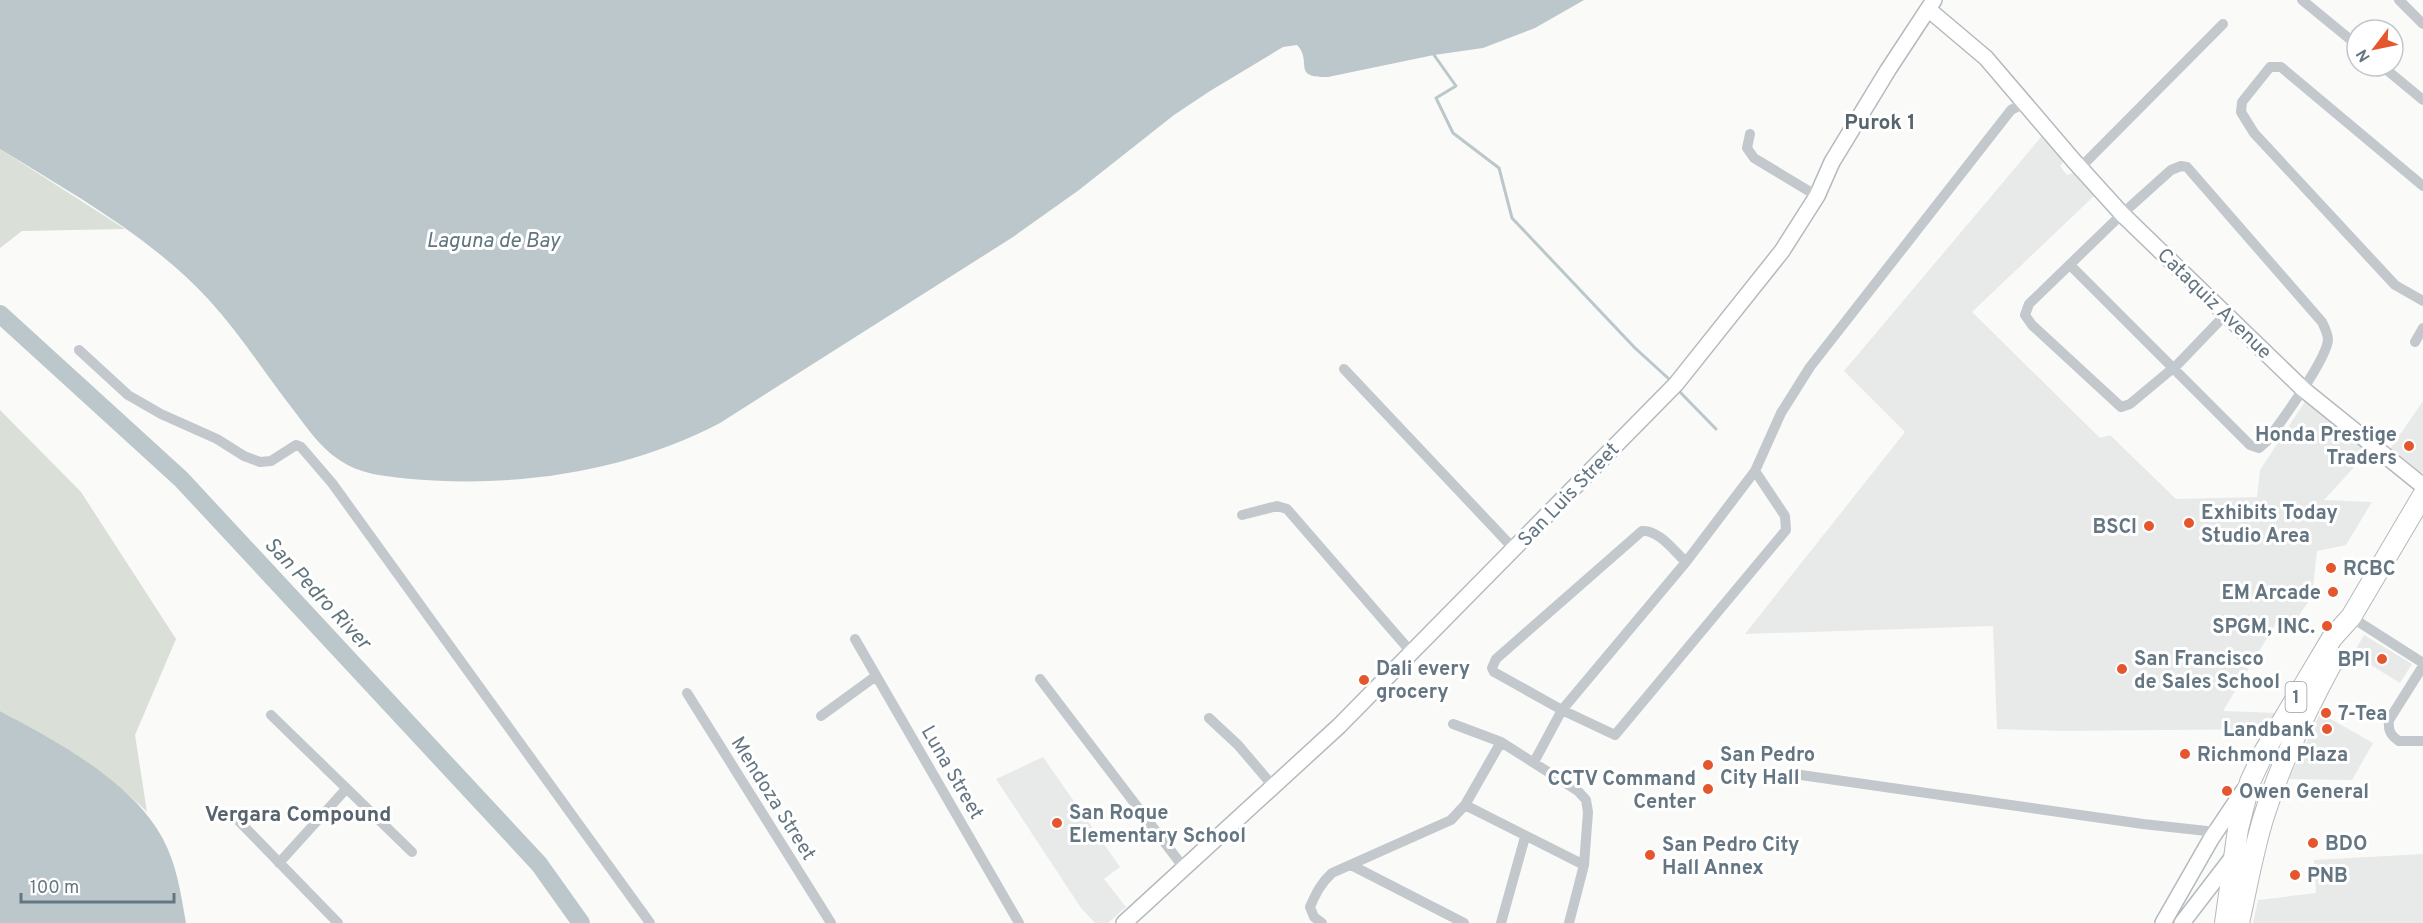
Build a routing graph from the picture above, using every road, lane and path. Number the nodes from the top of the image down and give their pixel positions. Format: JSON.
{"nodes":[{"id":1,"x":2302,"y":0,"type":"edge"},
{"id":2,"x":2399,"y":0,"type":"edge"},
{"id":3,"x":1931,"y":5,"type":"edge"},
{"id":4,"x":2223,"y":24,"type":"dead end"},
{"id":5,"x":2423,"y":24,"type":"edge"},
{"id":6,"x":2345,"y":35,"type":"edge"},
{"id":7,"x":2396,"y":78,"type":"edge"},
{"id":8,"x":2423,"y":100,"type":"edge"},
{"id":9,"x":2024,"y":103,"type":"junction"},
{"id":10,"x":1750,"y":134,"type":"dead end"},
{"id":11,"x":2080,"y":168,"type":"junction"},
{"id":12,"x":2423,"y":186,"type":"edge"},
{"id":13,"x":1817,"y":196,"type":"junction"},
{"id":14,"x":2122,"y":213,"type":"junction"},
{"id":15,"x":2070,"y":265,"type":"junction"},
{"id":16,"x":2423,"y":301,"type":"edge"},
{"id":17,"x":2226,"y":314,"type":"junction"},
{"id":18,"x":2423,"y":328,"type":"edge"},
{"id":19,"x":2415,"y":342,"type":"dead end"},
{"id":20,"x":79,"y":350,"type":"dead end"},
{"id":21,"x":2173,"y":368,"type":"junction"},
{"id":22,"x":1344,"y":369,"type":"dead end"},
{"id":23,"x":2303,"y":389,"type":"junction"},
{"id":24,"x":1755,"y":471,"type":"junction"},
{"id":25,"x":2423,"y":486,"type":"edge"},
{"id":26,"x":2423,"y":495,"type":"edge"},
{"id":27,"x":1242,"y":515,"type":"dead end"},
{"id":28,"x":1514,"y":549,"type":"junction"},
{"id":29,"x":1686,"y":562,"type":"junction"},
{"id":30,"x":2351,"y":617,"type":"junction"},
{"id":31,"x":855,"y":639,"type":"dead end"},
{"id":32,"x":1412,"y":653,"type":"junction"},
{"id":33,"x":2423,"y":665,"type":"edge"},
{"id":34,"x":876,"y":676,"type":"junction"},
{"id":35,"x":1040,"y":678,"type":"dead end"},
{"id":36,"x":687,"y":693,"type":"dead end"},
{"id":37,"x":1562,"y":710,"type":"junction"},
{"id":38,"x":271,"y":715,"type":"dead end"},
{"id":39,"x":821,"y":716,"type":"dead end"},
{"id":40,"x":1209,"y":718,"type":"dead end"},
{"id":41,"x":1453,"y":724,"type":"dead end"},
{"id":42,"x":2423,"y":741,"type":"edge"},
{"id":43,"x":1501,"y":742,"type":"junction"},
{"id":44,"x":1534,"y":762,"type":"junction"},
{"id":45,"x":1794,"y":774,"type":"dead end"},
{"id":46,"x":2250,"y":783,"type":"junction"},
{"id":47,"x":1274,"y":786,"type":"junction"},
{"id":48,"x":346,"y":789,"type":"junction"},
{"id":49,"x":1465,"y":805,"type":"junction"},
{"id":50,"x":231,"y":813,"type":"dead end"},
{"id":51,"x":2264,"y":818,"type":"junction"},
{"id":52,"x":2216,"y":832,"type":"junction"},
{"id":53,"x":1525,"y":837,"type":"junction"},
{"id":54,"x":412,"y":852,"type":"dead end"},
{"id":55,"x":2234,"y":854,"type":"junction"},
{"id":56,"x":279,"y":863,"type":"junction"},
{"id":57,"x":1351,"y":865,"type":"junction"},
{"id":58,"x":1584,"y":865,"type":"junction"},
{"id":59,"x":1184,"y":868,"type":"junction"},
{"id":60,"x":338,"y":923,"type":"edge"},
{"id":61,"x":650,"y":923,"type":"edge"},
{"id":62,"x":831,"y":923,"type":"edge"},
{"id":63,"x":1019,"y":923,"type":"edge"},
{"id":64,"x":1124,"y":923,"type":"edge"},
{"id":65,"x":1322,"y":923,"type":"edge"},
{"id":66,"x":1464,"y":923,"type":"edge"},
{"id":67,"x":1501,"y":923,"type":"edge"},
{"id":68,"x":1569,"y":923,"type":"edge"},
{"id":69,"x":2163,"y":923,"type":"edge"},
{"id":70,"x":2182,"y":923,"type":"edge"},
{"id":71,"x":2225,"y":923,"type":"edge"},
{"id":72,"x":2240,"y":923,"type":"edge"}],
"edges":[{"from":1,"to":6,"type":"street"},
{"from":2,"to":5,"type":"street"},
{"from":3,"to":9,"type":"street","name":"Cataquiz Avenue"},
{"from":3,"to":13,"type":"street","name":"San Luis Street"},
{"from":4,"to":11,"type":"street"},
{"from":7,"to":8,"type":"street"},
{"from":9,"to":11,"type":"street","name":"Cataquiz Avenue"},
{"from":9,"to":24,"type":"street"},
{"from":10,"to":13,"type":"street"},
{"from":11,"to":14,"type":"street","name":"Cataquiz Avenue"},
{"from":12,"to":16,"type":"street"},
{"from":13,"to":28,"type":"street","name":"San Luis Street"},
{"from":14,"to":15,"type":"street"},
{"from":14,"to":17,"type":"street","name":"Cataquiz Avenue"},
{"from":14,"to":23,"type":"street"},
{"from":15,"to":21,"type":"street"},
{"from":15,"to":21,"type":"street"},
{"from":17,"to":21,"type":"street"},
{"from":17,"to":23,"type":"street","name":"Cataquiz Avenue"},
{"from":18,"to":19,"type":"street"},
{"from":20,"to":61,"type":"street"},
{"from":21,"to":23,"type":"street"},
{"from":22,"to":28,"type":"street"},
{"from":23,"to":25,"type":"street","name":"Cataquiz Avenue"},
{"from":24,"to":29,"type":"street"},
{"from":24,"to":37,"type":"street"},
{"from":26,"to":30,"type":"highway","number":"1"},
{"from":27,"to":32,"type":"street"},
{"from":28,"to":32,"type":"street","name":"San Luis Street"},
{"from":29,"to":37,"type":"street"},
{"from":29,"to":37,"type":"street"},
{"from":30,"to":33,"type":"street"},
{"from":30,"to":46,"type":"highway","number":"1"},
{"from":30,"to":51,"type":"highway","number":"1"},
{"from":31,"to":34,"type":"street","name":"Luna Street"},
{"from":32,"to":47,"type":"street","name":"San Luis Street"},
{"from":33,"to":42,"type":"street"},
{"from":34,"to":39,"type":"street"},
{"from":34,"to":63,"type":"street","name":"Luna Street"},
{"from":35,"to":59,"type":"street"},
{"from":36,"to":62,"type":"street","name":"Mendoza Street"},
{"from":37,"to":44,"type":"street"},
{"from":38,"to":48,"type":"street"},
{"from":40,"to":47,"type":"street"},
{"from":41,"to":43,"type":"street"},
{"from":43,"to":44,"type":"street"},
{"from":43,"to":49,"type":"street"},
{"from":44,"to":58,"type":"street"},
{"from":45,"to":52,"type":"street"},
{"from":46,"to":52,"type":"street"},
{"from":46,"to":55,"type":"highway","number":"1"},
{"from":47,"to":59,"type":"street","name":"San Luis Street"},
{"from":48,"to":54,"type":"street"},
{"from":48,"to":56,"type":"street"},
{"from":49,"to":53,"type":"street"},
{"from":49,"to":57,"type":"street"},
{"from":50,"to":56,"type":"street"},
{"from":51,"to":55,"type":"street"},
{"from":51,"to":72,"type":"highway","number":"1"},
{"from":52,"to":69,"type":"street"},
{"from":53,"to":58,"type":"street"},
{"from":53,"to":67,"type":"street"},
{"from":55,"to":70,"type":"street"},
{"from":55,"to":71,"type":"highway","number":"1"},
{"from":56,"to":60,"type":"street"},
{"from":57,"to":65,"type":"street"},
{"from":57,"to":66,"type":"street"},
{"from":58,"to":68,"type":"street"},
{"from":59,"to":64,"type":"street","name":"San Luis Street"}]}
